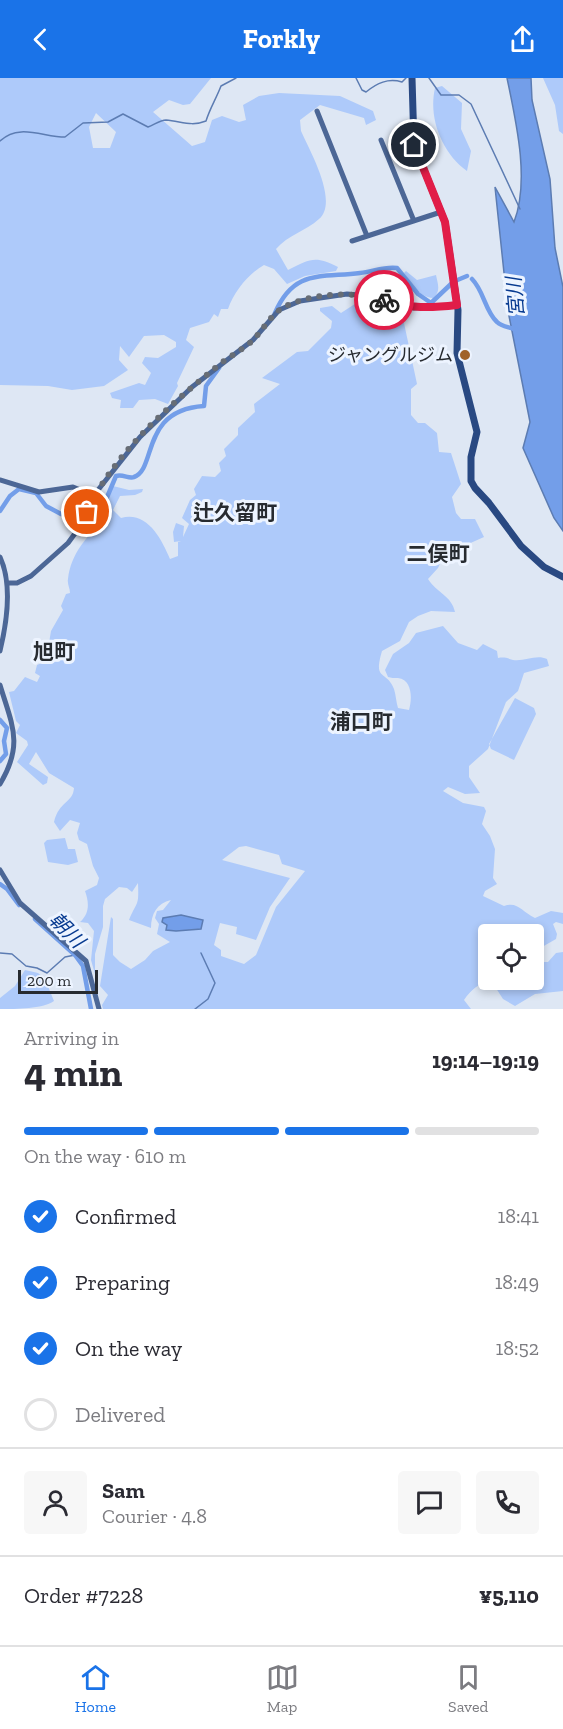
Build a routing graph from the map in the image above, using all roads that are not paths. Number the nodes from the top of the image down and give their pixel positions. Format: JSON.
{"nodes":[{"id":1,"x":412,"y":78,"type":"edge"},
{"id":2,"x":317,"y":111,"type":"dead end"},
{"id":3,"x":381,"y":140,"type":"dead end"},
{"id":4,"x":441,"y":212,"type":"junction"},
{"id":5,"x":414,"y":221,"type":"junction"},
{"id":6,"x":367,"y":236,"type":"junction"},
{"id":7,"x":352,"y":241,"type":"dead end"},
{"id":8,"x":457,"y":305,"type":"junction"},
{"id":9,"x":0,"y":480,"type":"edge"},
{"id":10,"x":95,"y":496,"type":"junction"},
{"id":11,"x":0,"y":557,"type":"edge"},
{"id":12,"x":563,"y":577,"type":"edge"},
{"id":13,"x":7,"y":583,"type":"junction"},
{"id":14,"x":0,"y":651,"type":"edge"},
{"id":15,"x":0,"y":685,"type":"edge"},
{"id":16,"x":0,"y":784,"type":"edge"},
{"id":17,"x":0,"y":870,"type":"edge"},
{"id":18,"x":99,"y":1009,"type":"edge"}],
"edges":[{"from":1,"to":4,"type":"main road"},
{"from":2,"to":6,"type":"street"},
{"from":3,"to":5,"type":"street"},
{"from":4,"to":5,"type":"street"},
{"from":4,"to":8,"type":"main road"},
{"from":5,"to":6,"type":"street"},
{"from":6,"to":7,"type":"street"},
{"from":8,"to":10,"type":"street"},
{"from":8,"to":12,"type":"main road"},
{"from":9,"to":10,"type":"street"},
{"from":10,"to":13,"type":"street"},
{"from":11,"to":13,"type":"street"},
{"from":13,"to":14,"type":"street"},
{"from":15,"to":16,"type":"street"},
{"from":17,"to":18,"type":"street"}]}
